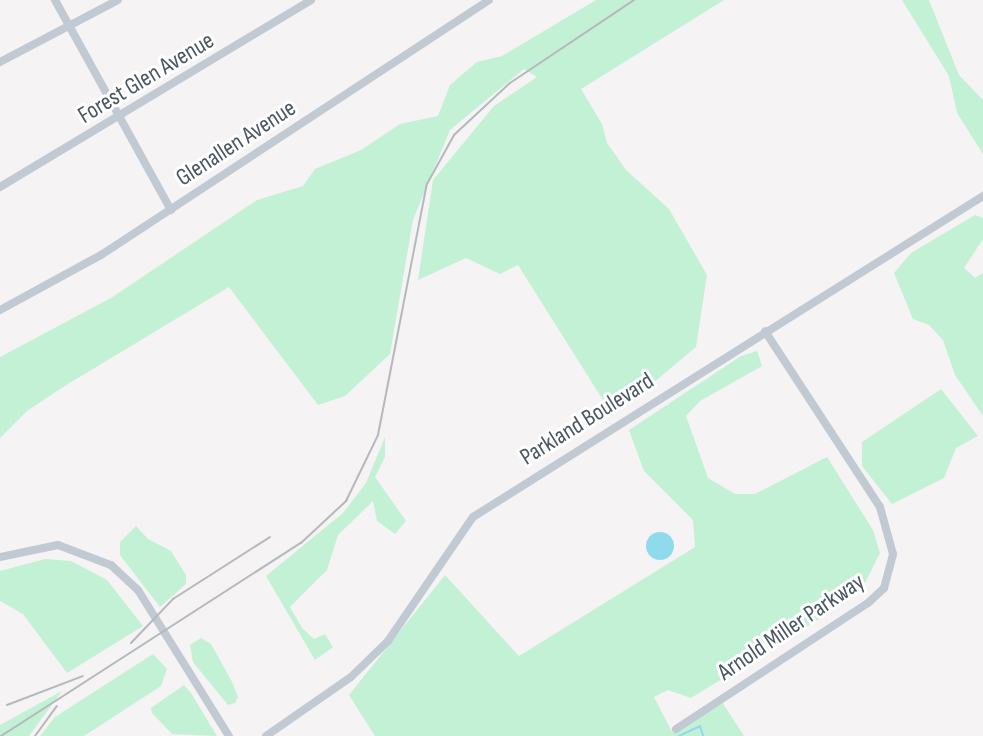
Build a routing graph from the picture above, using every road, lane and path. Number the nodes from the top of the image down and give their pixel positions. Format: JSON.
{"nodes":[{"id":1,"x":55,"y":0,"type":"edge"},
{"id":2,"x":118,"y":0,"type":"edge"},
{"id":3,"x":311,"y":0,"type":"edge"},
{"id":4,"x":489,"y":0,"type":"edge"},
{"id":5,"x":67,"y":24,"type":"junction"},
{"id":6,"x":0,"y":62,"type":"edge"},
{"id":7,"x":118,"y":119,"type":"junction"},
{"id":8,"x":0,"y":187,"type":"edge"},
{"id":9,"x":983,"y":196,"type":"edge"},
{"id":10,"x":171,"y":210,"type":"junction"},
{"id":11,"x":0,"y":310,"type":"edge"},
{"id":12,"x":765,"y":331,"type":"junction"},
{"id":13,"x":0,"y":557,"type":"edge"},
{"id":14,"x":676,"y":729,"type":"dead end"},
{"id":15,"x":229,"y":736,"type":"edge"},
{"id":16,"x":266,"y":736,"type":"edge"}],
"edges":[{"from":1,"to":5,"type":"street"},
{"from":2,"to":5,"type":"street"},
{"from":3,"to":7,"type":"street","name":"Forest Glen Avenue"},
{"from":4,"to":10,"type":"street","name":"Glenallen Avenue"},
{"from":5,"to":6,"type":"street"},
{"from":5,"to":7,"type":"street"},
{"from":7,"to":8,"type":"street","name":"Forest Glen Avenue"},
{"from":7,"to":10,"type":"street"},
{"from":9,"to":12,"type":"street","name":"Parkland Boulevard"},
{"from":10,"to":11,"type":"street","name":"Glenallen Avenue"},
{"from":12,"to":14,"type":"street","name":"Arnold Miller Parkway"},
{"from":12,"to":16,"type":"street","name":"Parkland Boulevard"},
{"from":13,"to":15,"type":"street"}]}
